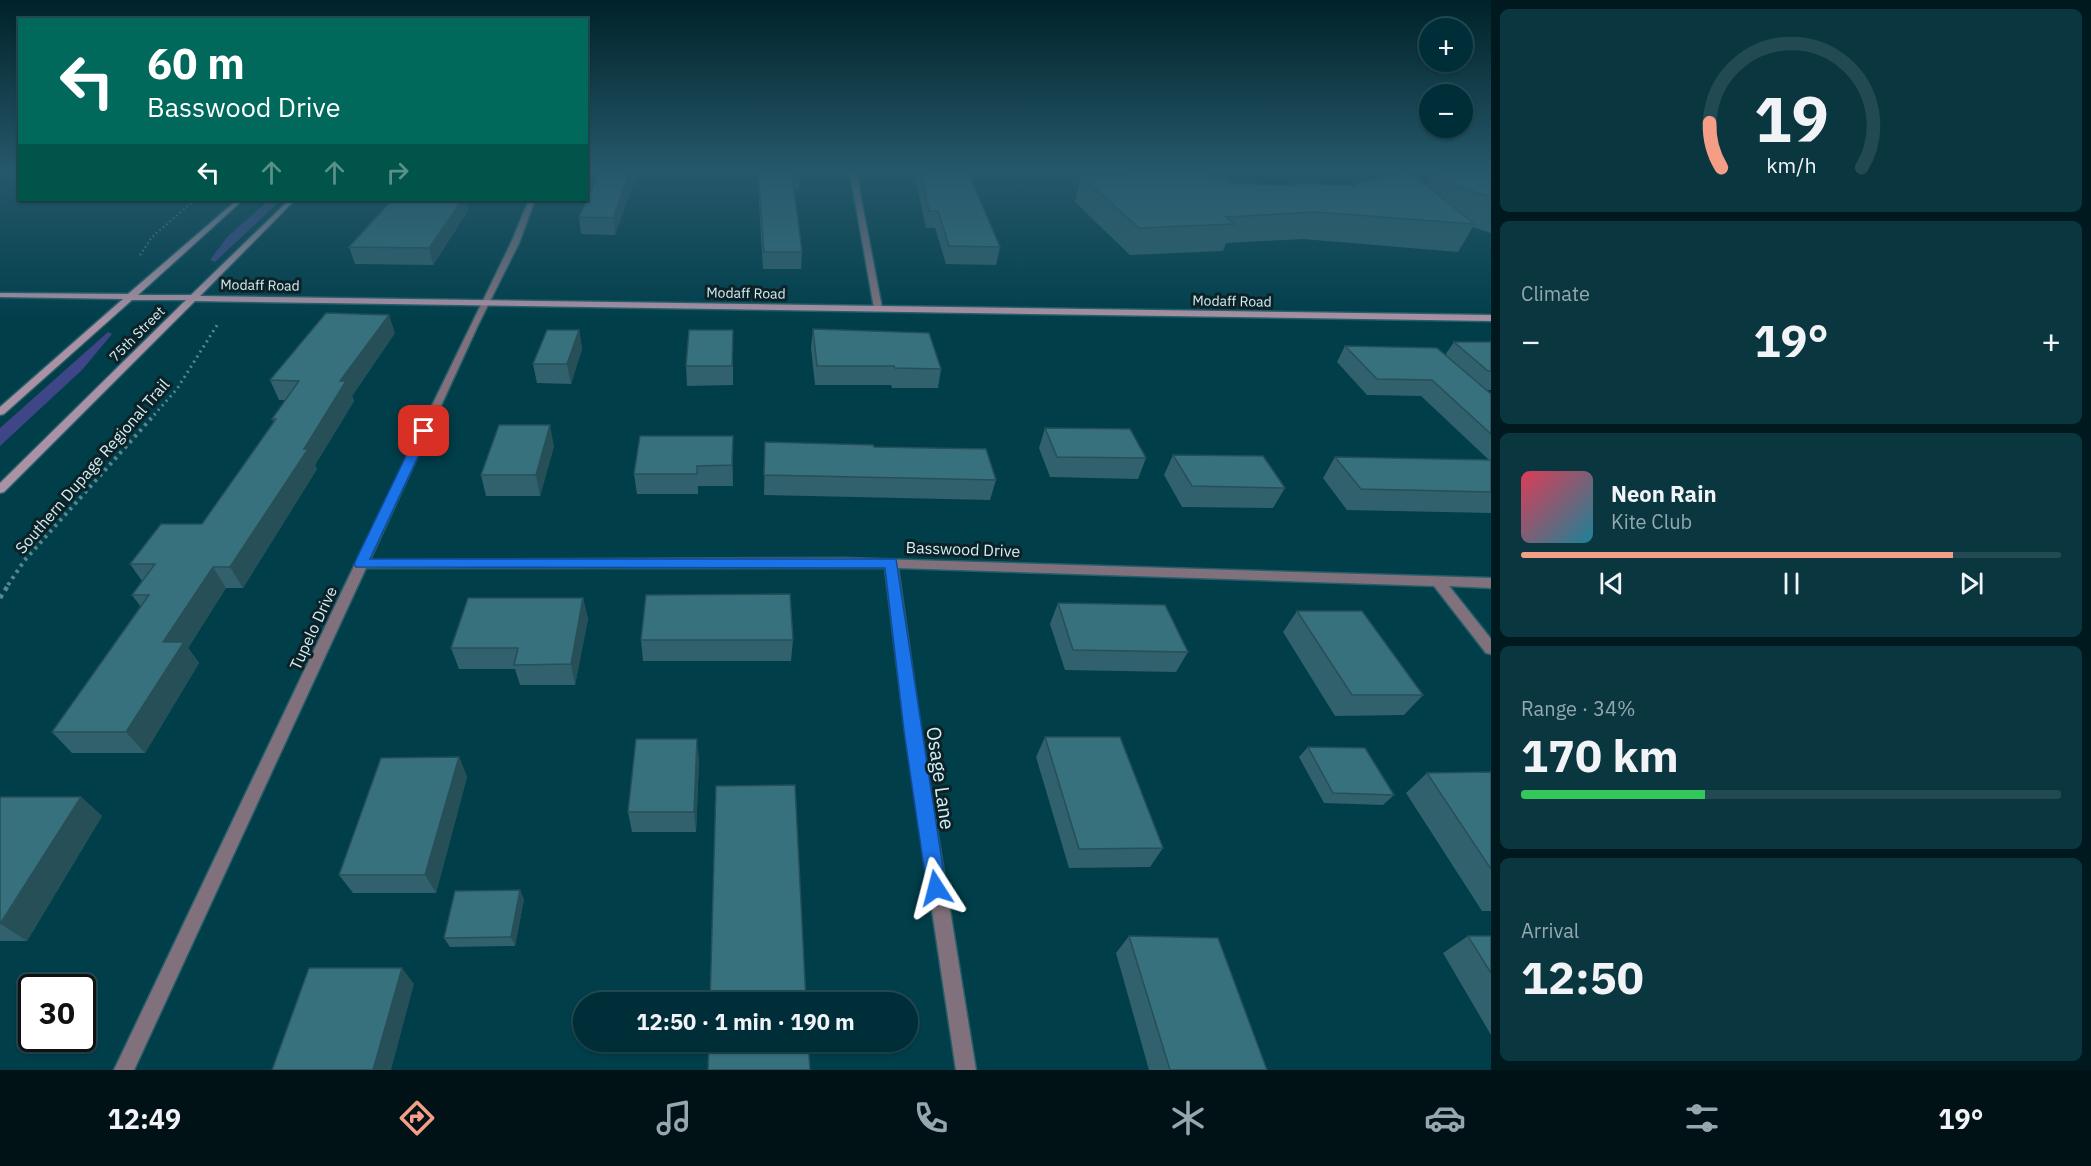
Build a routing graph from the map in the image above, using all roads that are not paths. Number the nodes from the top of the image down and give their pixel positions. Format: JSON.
{"nodes":[{"id":1,"x":215,"y":222,"type":"edge"},
{"id":2,"x":270,"y":222,"type":"edge"},
{"id":3,"x":523,"y":222,"type":"edge"},
{"id":4,"x":862,"y":222,"type":"edge"},
{"id":5,"x":0,"y":295,"type":"edge"},
{"id":6,"x":130,"y":297,"type":"junction"},
{"id":7,"x":192,"y":298,"type":"junction"},
{"id":8,"x":485,"y":302,"type":"junction"},
{"id":9,"x":878,"y":308,"type":"junction"},
{"id":10,"x":1491,"y":318,"type":"edge"},
{"id":11,"x":0,"y":412,"type":"edge"},
{"id":12,"x":0,"y":489,"type":"edge"},
{"id":13,"x":891,"y":563,"type":"junction"},
{"id":14,"x":361,"y":564,"type":"junction"},
{"id":15,"x":1438,"y":582,"type":"junction"},
{"id":16,"x":1491,"y":583,"type":"edge"},
{"id":17,"x":1491,"y":649,"type":"edge"},
{"id":18,"x":124,"y":1070,"type":"edge"},
{"id":19,"x":966,"y":1070,"type":"edge"}],
"edges":[{"from":1,"to":6,"type":"street","name":"75th Street"},
{"from":2,"to":7,"type":"street","name":"75th Street"},
{"from":3,"to":8,"type":"street","name":"Tupelo Drive"},
{"from":4,"to":9,"type":"street"},
{"from":5,"to":6,"type":"street","name":"Modaff Road"},
{"from":6,"to":7,"type":"street","name":"Modaff Road"},
{"from":6,"to":11,"type":"street","name":"75th Street"},
{"from":7,"to":8,"type":"street","name":"Modaff Road"},
{"from":7,"to":12,"type":"street","name":"75th Street"},
{"from":8,"to":9,"type":"street","name":"Modaff Road"},
{"from":8,"to":14,"type":"street","name":"Tupelo Drive"},
{"from":9,"to":10,"type":"street","name":"Modaff Road"},
{"from":13,"to":14,"type":"street","name":"Basswood Drive"},
{"from":13,"to":15,"type":"street","name":"Basswood Drive"},
{"from":13,"to":19,"type":"street","name":"Osage Lane"},
{"from":14,"to":18,"type":"street","name":"Tupelo Drive"},
{"from":15,"to":16,"type":"street","name":"Basswood Drive"},
{"from":15,"to":17,"type":"street"}]}
